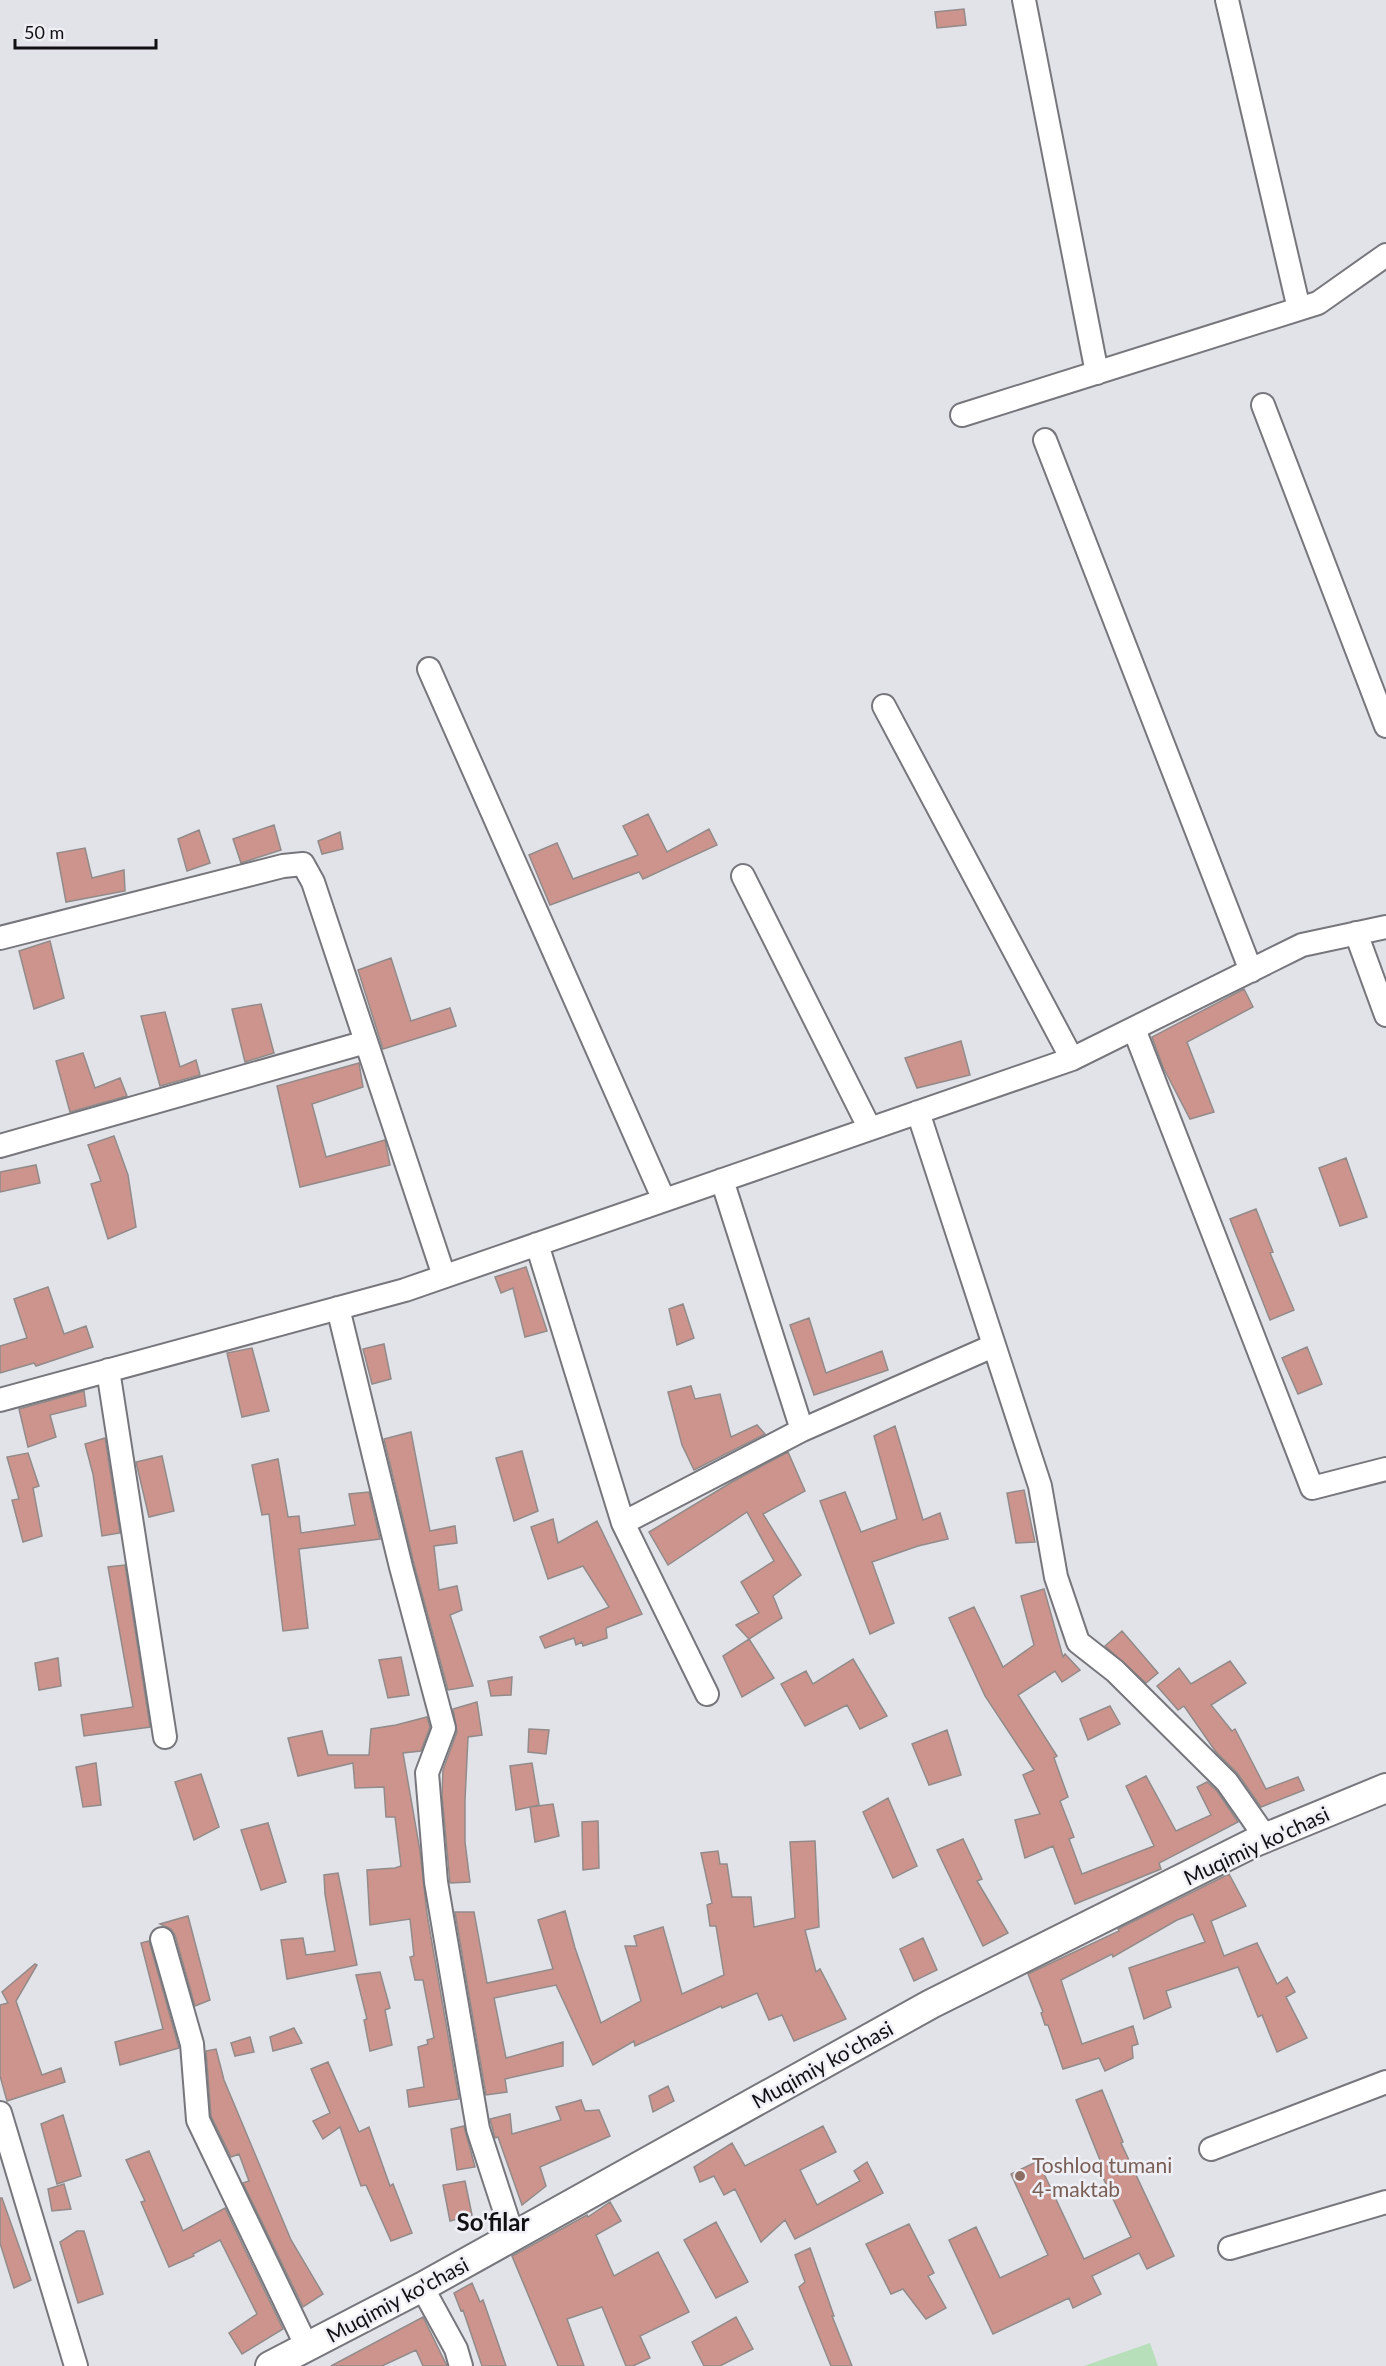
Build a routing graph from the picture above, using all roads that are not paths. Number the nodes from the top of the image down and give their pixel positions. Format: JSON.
{"nodes":[{"id":1,"x":1024,"y":0,"type":"edge"},
{"id":2,"x":1227,"y":0,"type":"edge"},
{"id":3,"x":1386,"y":255,"type":"edge"},
{"id":4,"x":1299,"y":309,"type":"junction"},
{"id":5,"x":1097,"y":373,"type":"junction"},
{"id":6,"x":1263,"y":405,"type":"dead end"},
{"id":7,"x":962,"y":415,"type":"dead end"},
{"id":8,"x":1045,"y":440,"type":"dead end"},
{"id":9,"x":429,"y":669,"type":"dead end"},
{"id":10,"x":884,"y":706,"type":"dead end"},
{"id":11,"x":1386,"y":726,"type":"edge"},
{"id":12,"x":743,"y":876,"type":"dead end"},
{"id":13,"x":1386,"y":927,"type":"edge"},
{"id":14,"x":1356,"y":933,"type":"junction"},
{"id":15,"x":0,"y":938,"type":"edge"},
{"id":16,"x":1251,"y":970,"type":"junction"},
{"id":17,"x":1386,"y":1015,"type":"edge"},
{"id":18,"x":1134,"y":1029,"type":"junction"},
{"id":19,"x":366,"y":1042,"type":"junction"},
{"id":20,"x":1072,"y":1059,"type":"junction"},
{"id":21,"x":918,"y":1112,"type":"junction"},
{"id":22,"x":870,"y":1129,"type":"junction"},
{"id":23,"x":0,"y":1146,"type":"edge"},
{"id":24,"x":722,"y":1180,"type":"junction"},
{"id":25,"x":664,"y":1200,"type":"junction"},
{"id":26,"x":537,"y":1244,"type":"junction"},
{"id":27,"x":444,"y":1276,"type":"junction"},
{"id":28,"x":338,"y":1308,"type":"junction"},
{"id":29,"x":993,"y":1346,"type":"junction"},
{"id":30,"x":108,"y":1371,"type":"junction"},
{"id":31,"x":0,"y":1400,"type":"edge"},
{"id":32,"x":801,"y":1430,"type":"junction"},
{"id":33,"x":1386,"y":1469,"type":"edge"},
{"id":34,"x":623,"y":1523,"type":"junction"},
{"id":35,"x":707,"y":1694,"type":"dead end"},
{"id":36,"x":165,"y":1737,"type":"dead end"},
{"id":37,"x":1386,"y":1788,"type":"edge"},
{"id":38,"x":1266,"y":1838,"type":"junction"},
{"id":39,"x":162,"y":1939,"type":"dead end"},
{"id":40,"x":1386,"y":2082,"type":"edge"},
{"id":41,"x":0,"y":2114,"type":"edge"},
{"id":42,"x":1211,"y":2149,"type":"dead end"},
{"id":43,"x":1386,"y":2202,"type":"edge"},
{"id":44,"x":513,"y":2236,"type":"junction"},
{"id":45,"x":1230,"y":2248,"type":"dead end"},
{"id":46,"x":422,"y":2287,"type":"junction"},
{"id":47,"x":308,"y":2347,"type":"junction"},
{"id":48,"x":76,"y":2366,"type":"edge"},
{"id":49,"x":270,"y":2366,"type":"edge"},
{"id":50,"x":461,"y":2366,"type":"edge"}],
"edges":[{"from":1,"to":5,"type":"street"},
{"from":2,"to":4,"type":"street"},
{"from":3,"to":4,"type":"street"},
{"from":4,"to":5,"type":"street"},
{"from":5,"to":7,"type":"street"},
{"from":6,"to":11,"type":"street"},
{"from":8,"to":16,"type":"street"},
{"from":9,"to":25,"type":"street"},
{"from":10,"to":20,"type":"street"},
{"from":12,"to":22,"type":"street"},
{"from":13,"to":14,"type":"street"},
{"from":14,"to":16,"type":"street"},
{"from":14,"to":17,"type":"street"},
{"from":15,"to":19,"type":"street"},
{"from":16,"to":18,"type":"street"},
{"from":18,"to":20,"type":"street"},
{"from":18,"to":33,"type":"street"},
{"from":19,"to":23,"type":"street"},
{"from":19,"to":27,"type":"street"},
{"from":20,"to":21,"type":"street"},
{"from":21,"to":22,"type":"street"},
{"from":21,"to":29,"type":"street"},
{"from":22,"to":24,"type":"street"},
{"from":24,"to":25,"type":"street"},
{"from":24,"to":32,"type":"street"},
{"from":25,"to":26,"type":"street"},
{"from":26,"to":27,"type":"street"},
{"from":26,"to":34,"type":"street"},
{"from":27,"to":28,"type":"street"},
{"from":28,"to":30,"type":"street"},
{"from":28,"to":44,"type":"street"},
{"from":29,"to":32,"type":"street"},
{"from":29,"to":38,"type":"street"},
{"from":30,"to":31,"type":"street"},
{"from":30,"to":36,"type":"street"},
{"from":32,"to":34,"type":"street"},
{"from":34,"to":35,"type":"street"},
{"from":37,"to":38,"type":"street","name":"Muqimiy ko'chasi"},
{"from":38,"to":44,"type":"street","name":"Muqimiy ko'chasi"},
{"from":39,"to":47,"type":"street"},
{"from":40,"to":42,"type":"street"},
{"from":41,"to":48,"type":"street"},
{"from":43,"to":45,"type":"street"},
{"from":44,"to":46,"type":"street","name":"Muqimiy ko'chasi"},
{"from":46,"to":47,"type":"street","name":"Muqimiy ko'chasi"},
{"from":46,"to":50,"type":"street"},
{"from":47,"to":49,"type":"street","name":"Muqimiy ko'chasi"}]}
